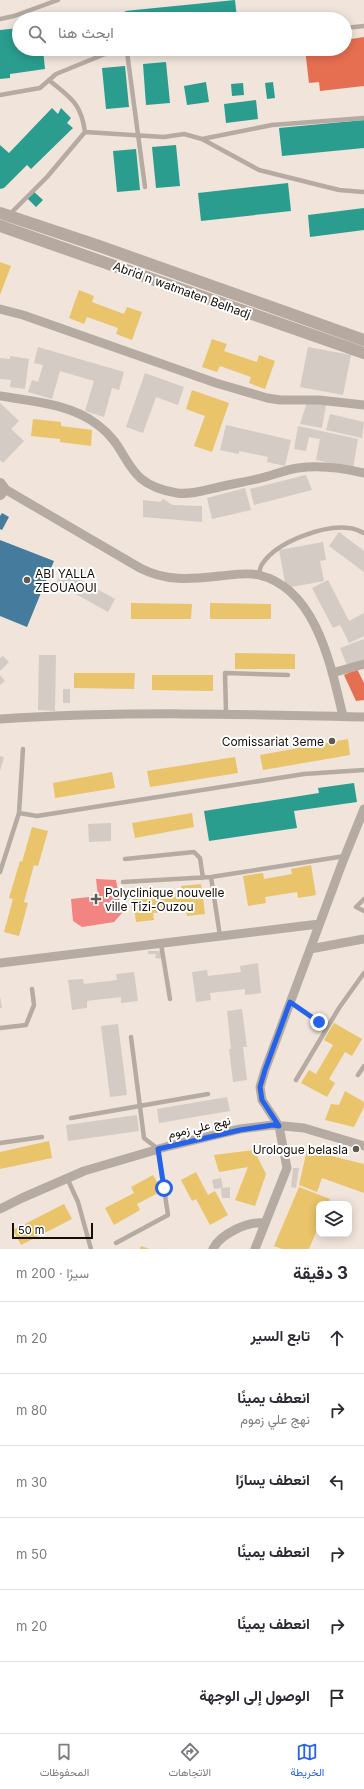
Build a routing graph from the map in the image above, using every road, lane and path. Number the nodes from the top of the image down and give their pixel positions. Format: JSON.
{"nodes":[{"id":1,"x":58,"y":0,"type":"edge"},
{"id":2,"x":25,"y":12,"type":"edge"},
{"id":3,"x":12,"y":16,"type":"edge"},
{"id":4,"x":0,"y":19,"type":"edge"},
{"id":5,"x":364,"y":26,"type":"edge"},
{"id":6,"x":352,"y":27,"type":"edge"},
{"id":7,"x":100,"y":56,"type":"edge"},
{"id":8,"x":128,"y":56,"type":"edge"},
{"id":9,"x":49,"y":80,"type":"junction"},
{"id":10,"x":0,"y":95,"type":"edge"},
{"id":11,"x":364,"y":118,"type":"edge"},
{"id":12,"x":85,"y":132,"type":"junction"},
{"id":13,"x":138,"y":136,"type":"junction"},
{"id":14,"x":202,"y":139,"type":"junction"},
{"id":15,"x":145,"y":188,"type":"dead end"},
{"id":16,"x":364,"y":192,"type":"edge"},
{"id":17,"x":4,"y":215,"type":"edge"},
{"id":18,"x":0,"y":226,"type":"edge"},
{"id":19,"x":0,"y":308,"type":"edge"},
{"id":20,"x":364,"y":340,"type":"edge"},
{"id":21,"x":364,"y":353,"type":"edge"},
{"id":22,"x":0,"y":396,"type":"edge"},
{"id":23,"x":364,"y":406,"type":"edge"},
{"id":24,"x":364,"y":473,"type":"edge"},
{"id":25,"x":1,"y":489,"type":"edge"},
{"id":26,"x":364,"y":533,"type":"edge"},
{"id":27,"x":258,"y":575,"type":"junction"},
{"id":28,"x":364,"y":664,"type":"edge"},
{"id":29,"x":332,"y":673,"type":"junction"},
{"id":30,"x":288,"y":675,"type":"dead end"},
{"id":31,"x":226,"y":713,"type":"junction"},
{"id":32,"x":343,"y":716,"type":"junction"},
{"id":33,"x":364,"y":717,"type":"edge"},
{"id":34,"x":0,"y":719,"type":"edge"},
{"id":35,"x":23,"y":749,"type":"dead end"},
{"id":36,"x":364,"y":770,"type":"edge"},
{"id":37,"x":364,"y":809,"type":"edge"},
{"id":38,"x":19,"y":813,"type":"junction"},
{"id":39,"x":345,"y":856,"type":"junction"},
{"id":40,"x":125,"y":859,"type":"dead end"},
{"id":41,"x":0,"y":872,"type":"edge"},
{"id":42,"x":211,"y":877,"type":"junction"},
{"id":43,"x":203,"y":878,"type":"junction"},
{"id":44,"x":123,"y":882,"type":"dead end"},
{"id":45,"x":364,"y":899,"type":"edge"},
{"id":46,"x":364,"y":911,"type":"edge"},
{"id":47,"x":319,"y":924,"type":"junction"},
{"id":48,"x":220,"y":936,"type":"junction"},
{"id":49,"x":364,"y":939,"type":"edge"},
{"id":50,"x":161,"y":944,"type":"junction"},
{"id":51,"x":310,"y":949,"type":"junction"},
{"id":52,"x":0,"y":963,"type":"edge"},
{"id":53,"x":364,"y":973,"type":"edge"},
{"id":54,"x":32,"y":989,"type":"dead end"},
{"id":55,"x":170,"y":999,"type":"dead end"},
{"id":56,"x":290,"y":1002,"type":"junction"},
{"id":57,"x":327,"y":1027,"type":"junction"},
{"id":58,"x":0,"y":1028,"type":"edge"},
{"id":59,"x":131,"y":1037,"type":"dead end"},
{"id":60,"x":364,"y":1066,"type":"edge"},
{"id":61,"x":358,"y":1075,"type":"dead end"},
{"id":62,"x":296,"y":1080,"type":"dead end"},
{"id":63,"x":208,"y":1094,"type":"dead end"},
{"id":64,"x":140,"y":1106,"type":"junction"},
{"id":65,"x":71,"y":1118,"type":"dead end"},
{"id":66,"x":279,"y":1126,"type":"junction"},
{"id":67,"x":42,"y":1137,"type":"dead end"},
{"id":68,"x":0,"y":1143,"type":"edge"},
{"id":69,"x":364,"y":1146,"type":"edge"},
{"id":70,"x":158,"y":1149,"type":"junction"},
{"id":71,"x":68,"y":1178,"type":"junction"},
{"id":72,"x":0,"y":1209,"type":"edge"},
{"id":73,"x":264,"y":1223,"type":"junction"},
{"id":74,"x":116,"y":1243,"type":"dead end"},
{"id":75,"x":91,"y":1249,"type":"edge"},
{"id":76,"x":213,"y":1249,"type":"edge"},
{"id":77,"x":255,"y":1249,"type":"edge"}],
"edges":[{"from":1,"to":2,"type":"lane"},
{"from":3,"to":4,"type":"lane"},
{"from":5,"to":6,"type":"lane"},
{"from":7,"to":9,"type":"lane"},
{"from":8,"to":13,"type":"lane"},
{"from":9,"to":10,"type":"lane"},
{"from":9,"to":12,"type":"lane"},
{"from":11,"to":14,"type":"lane"},
{"from":12,"to":13,"type":"lane"},
{"from":12,"to":17,"type":"lane"},
{"from":13,"to":14,"type":"lane"},
{"from":13,"to":15,"type":"lane"},
{"from":14,"to":16,"type":"lane"},
{"from":17,"to":20,"type":"main road"},
{"from":18,"to":21,"type":"main road","name":"Abrid n watmaten Belhadj"},
{"from":19,"to":23,"type":"street"},
{"from":22,"to":24,"type":"street"},
{"from":25,"to":27,"type":"street"},
{"from":26,"to":27,"type":"lane"},
{"from":27,"to":29,"type":"street"},
{"from":28,"to":29,"type":"street"},
{"from":29,"to":32,"type":"street"},
{"from":30,"to":31,"type":"lane"},
{"from":31,"to":32,"type":"street"},
{"from":31,"to":34,"type":"street"},
{"from":32,"to":33,"type":"street"},
{"from":35,"to":38,"type":"lane"},
{"from":36,"to":38,"type":"lane"},
{"from":37,"to":39,"type":"street"},
{"from":38,"to":41,"type":"lane"},
{"from":39,"to":42,"type":"lane"},
{"from":39,"to":47,"type":"street"},
{"from":40,"to":43,"type":"lane"},
{"from":42,"to":43,"type":"lane"},
{"from":42,"to":48,"type":"lane"},
{"from":43,"to":44,"type":"lane"},
{"from":45,"to":46,"type":"lane"},
{"from":47,"to":48,"type":"street"},
{"from":47,"to":51,"type":"street"},
{"from":48,"to":50,"type":"street"},
{"from":49,"to":51,"type":"street"},
{"from":50,"to":52,"type":"street"},
{"from":50,"to":55,"type":"lane"},
{"from":51,"to":56,"type":"street"},
{"from":53,"to":57,"type":"lane"},
{"from":54,"to":58,"type":"lane"},
{"from":56,"to":57,"type":"path"},
{"from":56,"to":66,"type":"street"},
{"from":57,"to":62,"type":"lane"},
{"from":59,"to":64,"type":"lane"},
{"from":60,"to":61,"type":"lane"},
{"from":63,"to":64,"type":"lane"},
{"from":64,"to":65,"type":"lane"},
{"from":64,"to":70,"type":"lane"},
{"from":66,"to":69,"type":"street","name":"نهج علي زموم"},
{"from":66,"to":70,"type":"street","name":"نهج علي زموم"},
{"from":66,"to":73,"type":"street"},
{"from":67,"to":68,"type":"lane"},
{"from":70,"to":71,"type":"street","name":"نهج علي زموم"},
{"from":70,"to":74,"type":"lane"},
{"from":71,"to":72,"type":"street","name":"نهج علي زموم"},
{"from":71,"to":75,"type":"lane"},
{"from":73,"to":76,"type":"street"},
{"from":73,"to":77,"type":"street"}]}
